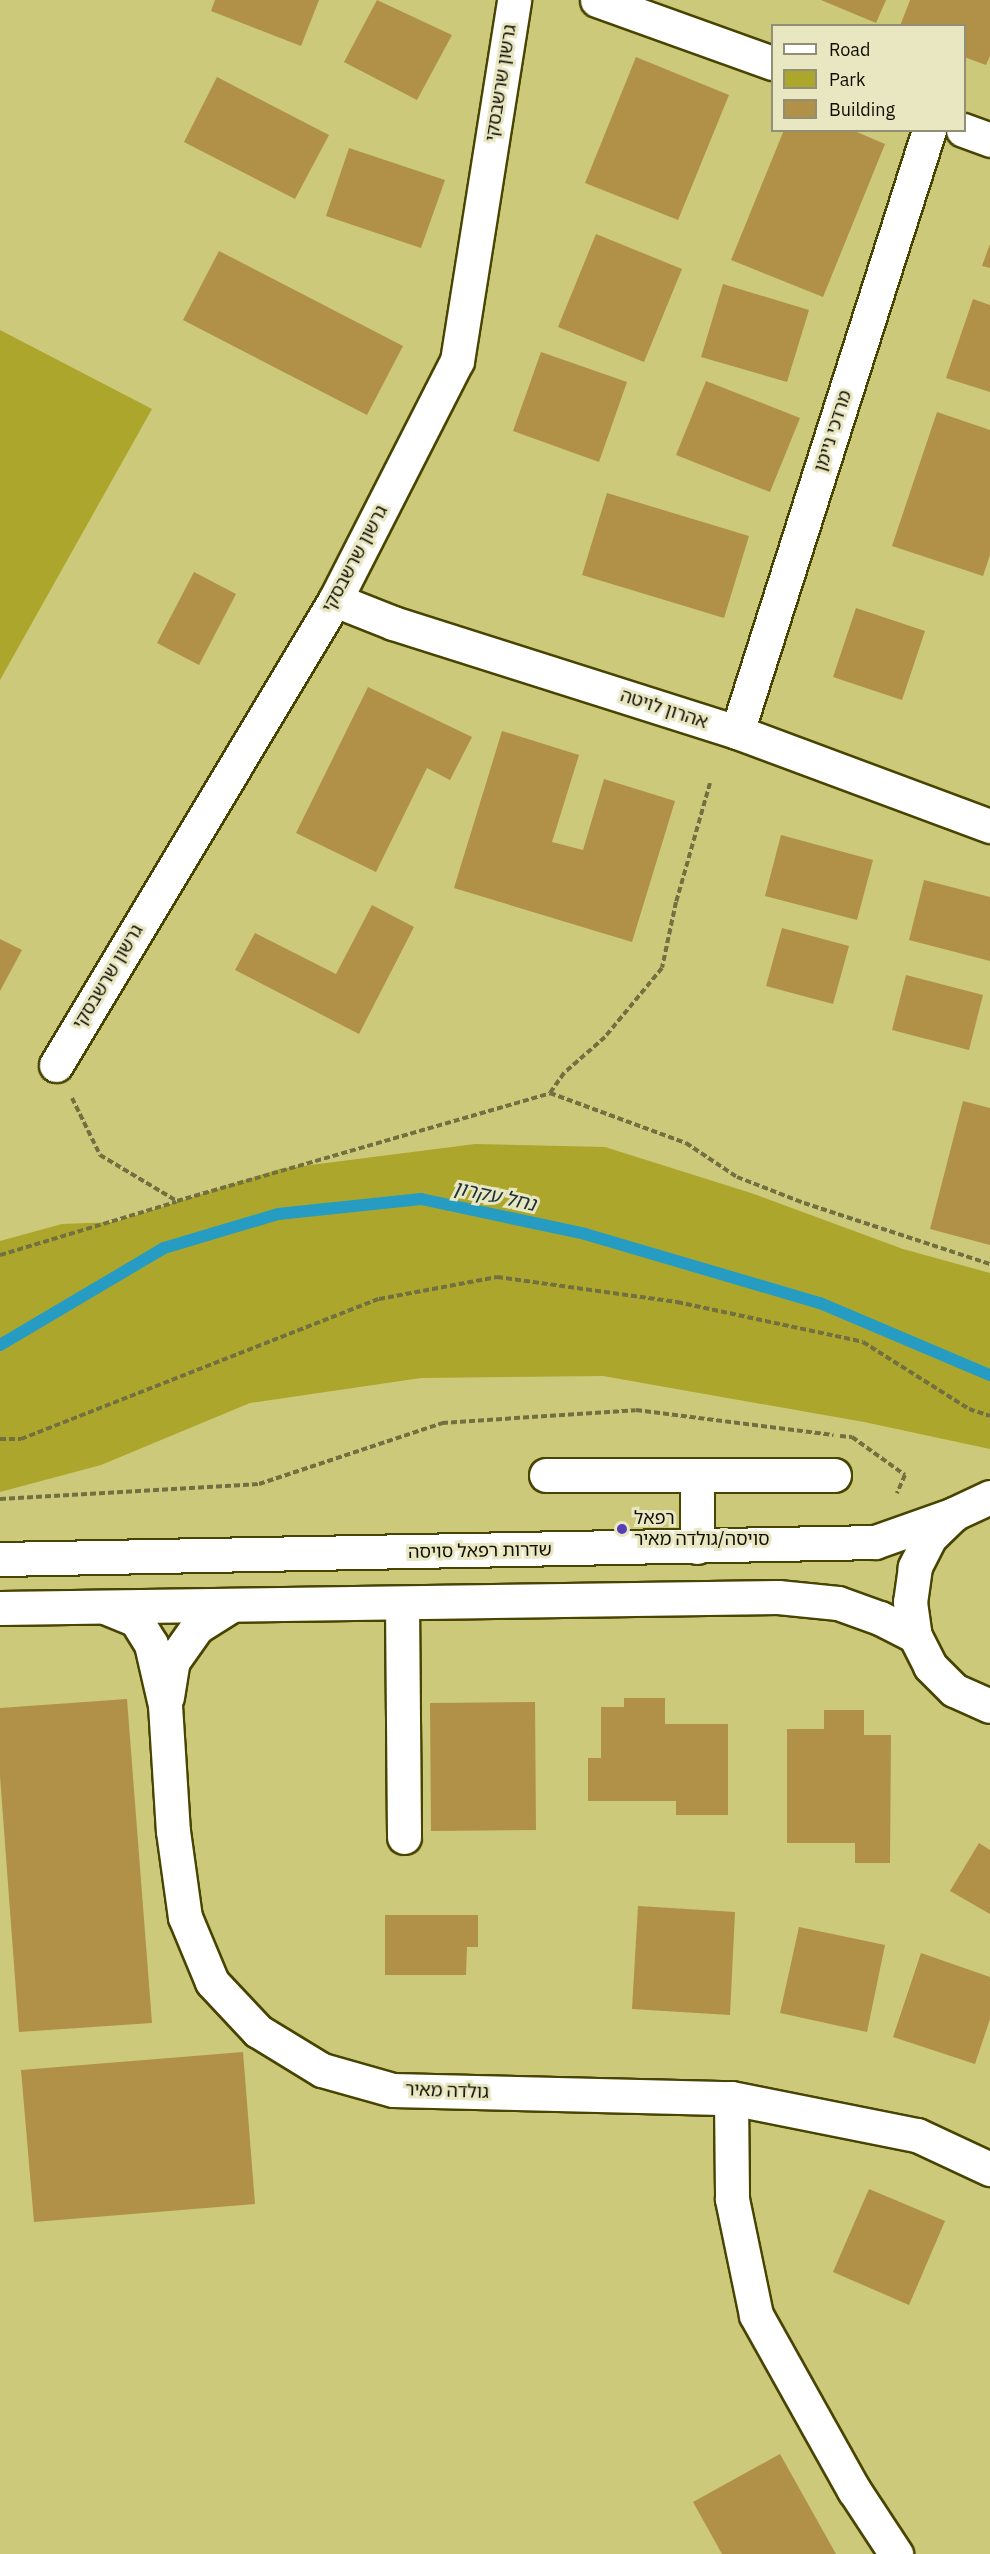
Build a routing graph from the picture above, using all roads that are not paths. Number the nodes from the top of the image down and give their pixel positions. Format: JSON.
{"nodes":[{"id":1,"x":514,"y":0,"type":"edge"},
{"id":2,"x":597,"y":0,"type":"edge"},
{"id":3,"x":771,"y":63,"type":"edge"},
{"id":4,"x":966,"y":131,"type":"edge"},
{"id":5,"x":928,"y":132,"type":"edge"},
{"id":6,"x":990,"y":140,"type":"edge"},
{"id":7,"x":335,"y":600,"type":"junction"},
{"id":8,"x":737,"y":732,"type":"junction"},
{"id":9,"x":990,"y":826,"type":"edge"},
{"id":10,"x":56,"y":1065,"type":"road end"},
{"id":11,"x":546,"y":1475,"type":"dead end"},
{"id":12,"x":697,"y":1475,"type":"junction"},
{"id":13,"x":834,"y":1475,"type":"dead end"},
{"id":14,"x":990,"y":1497,"type":"edge"},
{"id":15,"x":954,"y":1514,"type":"junction"},
{"id":16,"x":697,"y":1547,"type":"junction"},
{"id":17,"x":0,"y":1559,"type":"edge"},
{"id":18,"x":402,"y":1604,"type":"junction"},
{"id":19,"x":229,"y":1607,"type":"junction"},
{"id":20,"x":0,"y":1608,"type":"edge"},
{"id":21,"x":107,"y":1608,"type":"junction"},
{"id":22,"x":915,"y":1636,"type":"junction"},
{"id":23,"x":165,"y":1705,"type":"junction"},
{"id":24,"x":990,"y":1706,"type":"edge"},
{"id":25,"x":404,"y":1837,"type":"dead end"},
{"id":26,"x":731,"y":2098,"type":"junction"},
{"id":27,"x":990,"y":2169,"type":"edge"},
{"id":28,"x":896,"y":2554,"type":"edge"}],
"edges":[{"from":1,"to":7,"type":"street","name":"גרשון שרשבסקי"},
{"from":2,"to":3,"type":"street"},
{"from":4,"to":6,"type":"street"},
{"from":5,"to":8,"type":"street","name":"מרדכי ניימן"},
{"from":7,"to":8,"type":"street","name":"אהרון לויטה"},
{"from":7,"to":10,"type":"street","name":"גרשון שרשבסקי"},
{"from":8,"to":9,"type":"street","name":"אהרון לויטה"},
{"from":11,"to":12,"type":"street"},
{"from":12,"to":13,"type":"street"},
{"from":12,"to":16,"type":"street"},
{"from":14,"to":15,"type":"street"},
{"from":15,"to":16,"type":"street","name":"שדרות רפאל סויסה"},
{"from":15,"to":22,"type":"street"},
{"from":16,"to":17,"type":"street","name":"שדרות רפאל סויסה"},
{"from":18,"to":19,"type":"street"},
{"from":18,"to":22,"type":"street"},
{"from":18,"to":25,"type":"street"},
{"from":19,"to":21,"type":"street"},
{"from":19,"to":23,"type":"street","name":"גולדה מאיר"},
{"from":20,"to":21,"type":"street"},
{"from":21,"to":23,"type":"street","name":"גולדה מאיר"},
{"from":22,"to":24,"type":"street"},
{"from":23,"to":26,"type":"street","name":"גולדה מאיר"},
{"from":26,"to":27,"type":"street","name":"גולדה מאיר"},
{"from":26,"to":28,"type":"street"}]}
